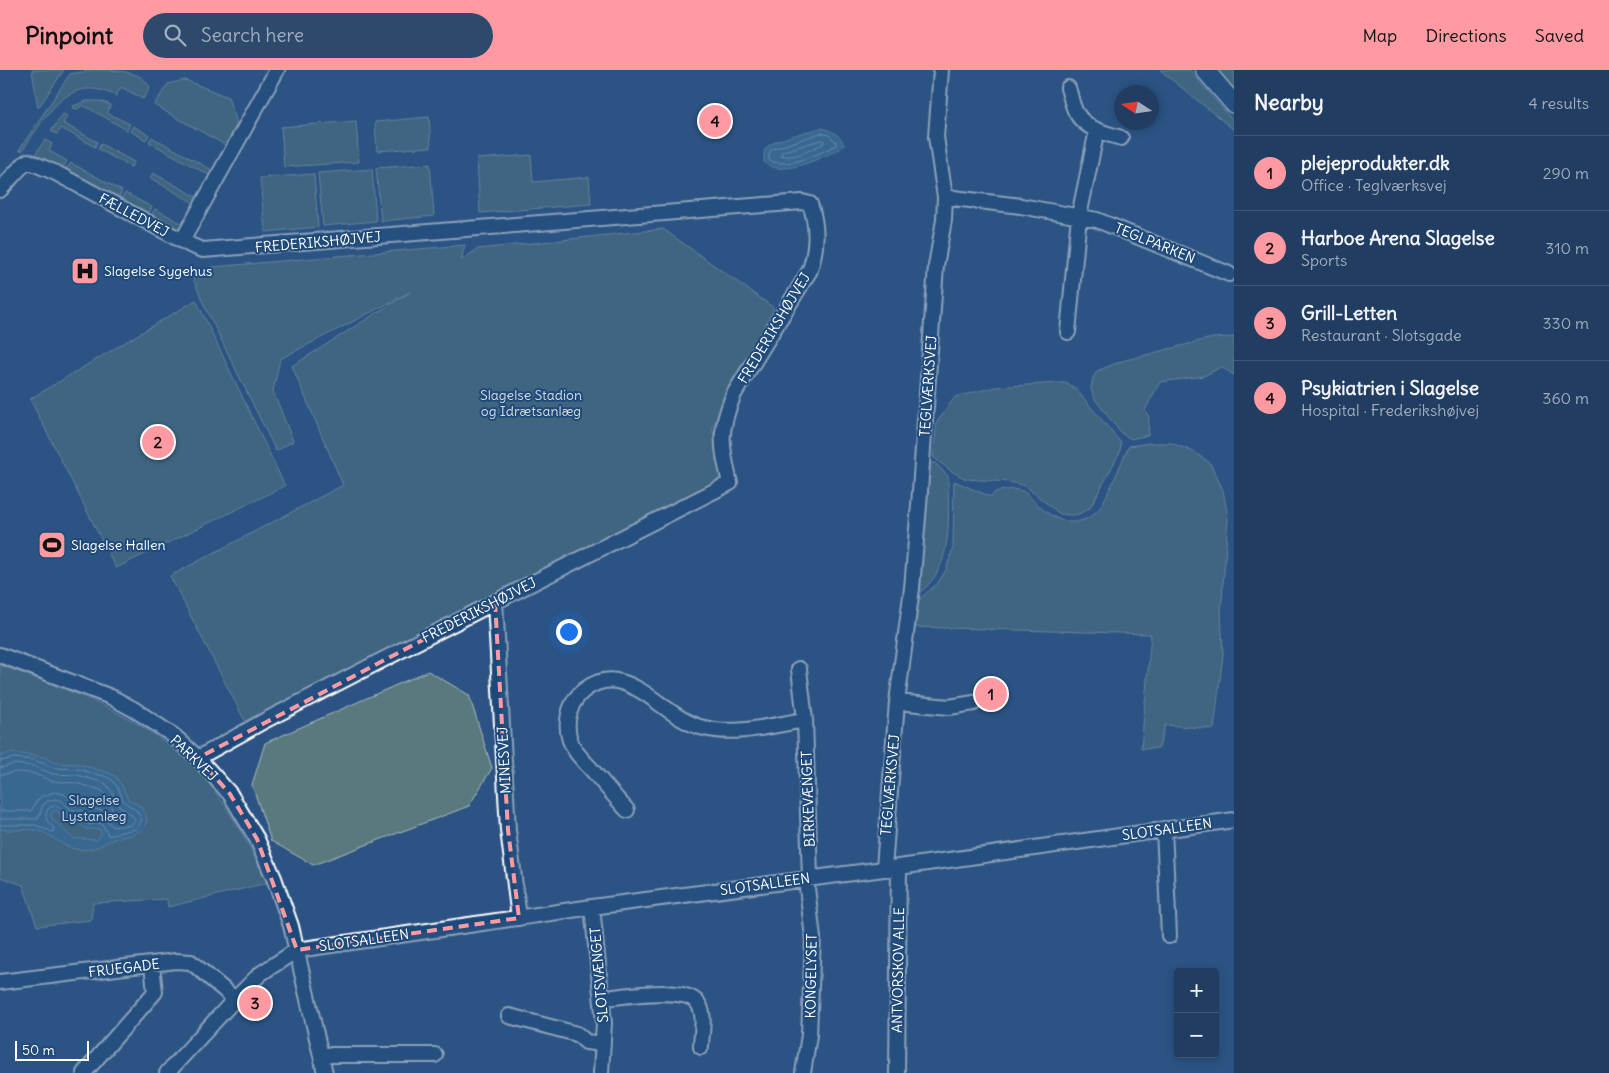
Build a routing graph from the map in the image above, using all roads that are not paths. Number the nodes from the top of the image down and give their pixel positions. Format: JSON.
{"nodes":[{"id":1,"x":277,"y":70,"type":"edge"},
{"id":2,"x":941,"y":70,"type":"edge"},
{"id":3,"x":1205,"y":70,"type":"edge"},
{"id":4,"x":1068,"y":88,"type":"dead end"},
{"id":5,"x":1234,"y":104,"type":"edge"},
{"id":6,"x":1097,"y":130,"type":"junction"},
{"id":7,"x":1121,"y":138,"type":"dead end"},
{"id":8,"x":0,"y":190,"type":"edge"},
{"id":9,"x":944,"y":197,"type":"junction"},
{"id":10,"x":1079,"y":216,"type":"junction"},
{"id":11,"x":182,"y":241,"type":"junction"},
{"id":12,"x":1229,"y":274,"type":"dead end"},
{"id":13,"x":1068,"y":332,"type":"dead end"},
{"id":14,"x":495,"y":602,"type":"junction"},
{"id":15,"x":0,"y":655,"type":"edge"},
{"id":16,"x":799,"y":670,"type":"dead end"},
{"id":17,"x":897,"y":702,"type":"junction"},
{"id":18,"x":974,"y":703,"type":"dead end"},
{"id":19,"x":805,"y":720,"type":"junction"},
{"id":20,"x":198,"y":758,"type":"junction"},
{"id":21,"x":627,"y":810,"type":"dead end"},
{"id":22,"x":1234,"y":820,"type":"edge"},
{"id":23,"x":1164,"y":829,"type":"junction"},
{"id":24,"x":899,"y":867,"type":"junction"},
{"id":25,"x":884,"y":868,"type":"junction"},
{"id":26,"x":808,"y":878,"type":"junction"},
{"id":27,"x":592,"y":907,"type":"junction"},
{"id":28,"x":519,"y":918,"type":"junction"},
{"id":29,"x":1169,"y":936,"type":"dead end"},
{"id":30,"x":297,"y":950,"type":"junction"},
{"id":31,"x":152,"y":965,"type":"junction"},
{"id":32,"x":0,"y":982,"type":"edge"},
{"id":33,"x":603,"y":998,"type":"junction"},
{"id":34,"x":235,"y":999,"type":"junction"},
{"id":35,"x":509,"y":1016,"type":"dead end"},
{"id":36,"x":603,"y":1044,"type":"junction"},
{"id":37,"x":701,"y":1047,"type":"dead end"},
{"id":38,"x":321,"y":1055,"type":"junction"},
{"id":39,"x":435,"y":1055,"type":"dead end"},
{"id":40,"x":84,"y":1073,"type":"edge"},
{"id":41,"x":167,"y":1073,"type":"edge"},
{"id":42,"x":325,"y":1073,"type":"edge"},
{"id":43,"x":601,"y":1073,"type":"edge"},
{"id":44,"x":803,"y":1073,"type":"edge"},
{"id":45,"x":897,"y":1073,"type":"edge"}],
"edges":[{"from":1,"to":11,"type":"street","name":"FÆLLEDVEJ"},
{"from":2,"to":9,"type":"street","name":"TEGLVÆRKSVEJ"},
{"from":3,"to":5,"type":"main road"},
{"from":4,"to":6,"type":"street"},
{"from":6,"to":7,"type":"street"},
{"from":6,"to":10,"type":"street"},
{"from":8,"to":11,"type":"street","name":"FÆLLEDVEJ"},
{"from":9,"to":10,"type":"street","name":"TEGLPARKEN"},
{"from":9,"to":17,"type":"street","name":"TEGLVÆRKSVEJ"},
{"from":10,"to":12,"type":"street","name":"TEGLPARKEN"},
{"from":10,"to":13,"type":"street"},
{"from":11,"to":14,"type":"street","name":"FREDERIKSHØJVEJ"},
{"from":14,"to":20,"type":"street","name":"FREDERIKSHØJVEJ"},
{"from":14,"to":28,"type":"street","name":"MINESVEJ"},
{"from":15,"to":20,"type":"street","name":"PARKVEJ"},
{"from":16,"to":19,"type":"street","name":"BIRKEVÆNGET"},
{"from":17,"to":18,"type":"street"},
{"from":17,"to":25,"type":"street","name":"TEGLVÆRKSVEJ"},
{"from":19,"to":21,"type":"street"},
{"from":19,"to":26,"type":"street","name":"BIRKEVÆNGET"},
{"from":20,"to":30,"type":"street","name":"PARKVEJ"},
{"from":22,"to":23,"type":"street","name":"SLOTSALLEEN"},
{"from":23,"to":24,"type":"street","name":"SLOTSALLEEN"},
{"from":23,"to":29,"type":"street"},
{"from":24,"to":25,"type":"street","name":"SLOTSALLEEN"},
{"from":24,"to":45,"type":"street","name":"ANTVORSKOV ALLE"},
{"from":25,"to":26,"type":"street","name":"SLOTSALLEEN"},
{"from":26,"to":27,"type":"street","name":"SLOTSALLEEN"},
{"from":26,"to":44,"type":"street","name":"KONGELYSET"},
{"from":27,"to":28,"type":"street","name":"SLOTSALLEEN"},
{"from":27,"to":33,"type":"street","name":"SLOTSVÆNGET"},
{"from":28,"to":30,"type":"street","name":"SLOTSALLEEN"},
{"from":30,"to":34,"type":"street"},
{"from":30,"to":38,"type":"street","name":"PARKVEJ"},
{"from":31,"to":32,"type":"street","name":"FRUEGADE"},
{"from":31,"to":34,"type":"street","name":"FRUEGADE"},
{"from":31,"to":40,"type":"street"},
{"from":33,"to":36,"type":"street","name":"SLOTSVÆNGET"},
{"from":33,"to":37,"type":"street"},
{"from":34,"to":41,"type":"street"},
{"from":35,"to":36,"type":"street","name":"SLOTSVÆNGET"},
{"from":36,"to":43,"type":"street","name":"SLOTSVÆNGET"},
{"from":38,"to":39,"type":"street"},
{"from":38,"to":42,"type":"street","name":"PARKVEJ"}]}
